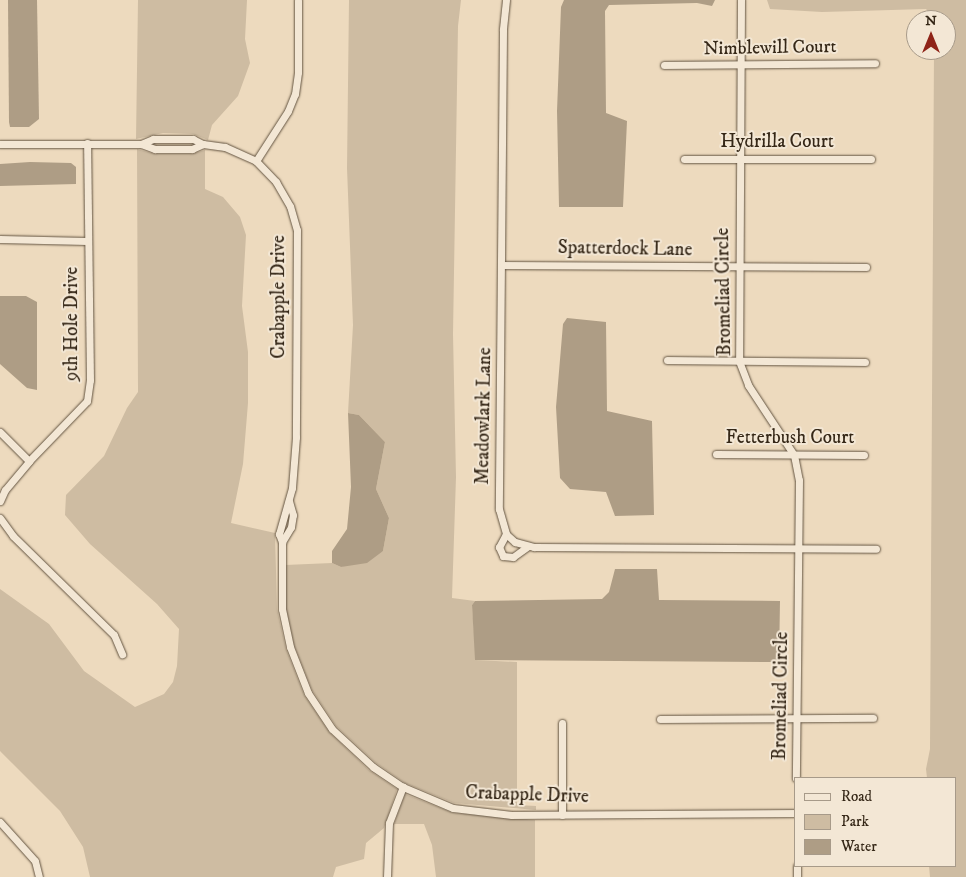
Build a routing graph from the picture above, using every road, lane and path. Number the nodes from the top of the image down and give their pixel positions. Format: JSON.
{"nodes":[{"id":1,"x":298,"y":0,"type":"edge"},
{"id":2,"x":506,"y":0,"type":"edge"},
{"id":3,"x":741,"y":0,"type":"edge"},
{"id":4,"x":875,"y":63,"type":"dead end"},
{"id":5,"x":664,"y":65,"type":"dead end"},
{"id":6,"x":739,"y":65,"type":"junction"},
{"id":7,"x":87,"y":143,"type":"junction"},
{"id":8,"x":0,"y":144,"type":"edge"},
{"id":9,"x":684,"y":158,"type":"dead end"},
{"id":10,"x":740,"y":158,"type":"junction"},
{"id":11,"x":870,"y":159,"type":"dead end"},
{"id":12,"x":256,"y":161,"type":"junction"},
{"id":13,"x":0,"y":239,"type":"edge"},
{"id":14,"x":87,"y":241,"type":"junction"},
{"id":15,"x":503,"y":265,"type":"junction"},
{"id":16,"x":740,"y":267,"type":"junction"},
{"id":17,"x":866,"y":268,"type":"dead end"},
{"id":18,"x":667,"y":360,"type":"dead end"},
{"id":19,"x":739,"y":361,"type":"junction"},
{"id":20,"x":865,"y":362,"type":"dead end"},
{"id":21,"x":0,"y":432,"type":"edge"},
{"id":22,"x":716,"y":454,"type":"dead end"},
{"id":23,"x":794,"y":455,"type":"junction"},
{"id":24,"x":864,"y":455,"type":"dead end"},
{"id":25,"x":29,"y":461,"type":"junction"},
{"id":26,"x":0,"y":501,"type":"edge"},
{"id":27,"x":0,"y":518,"type":"edge"},
{"id":28,"x":506,"y":534,"type":"junction"},
{"id":29,"x":528,"y":546,"type":"junction"},
{"id":30,"x":800,"y":549,"type":"junction"},
{"id":31,"x":876,"y":549,"type":"dead end"},
{"id":32,"x":122,"y":654,"type":"dead end"},
{"id":33,"x":797,"y":718,"type":"junction"},
{"id":34,"x":873,"y":718,"type":"dead end"},
{"id":35,"x":660,"y":719,"type":"dead end"},
{"id":36,"x":562,"y":723,"type":"dead end"},
{"id":37,"x":796,"y":777,"type":"edge"},
{"id":38,"x":403,"y":788,"type":"junction"},
{"id":39,"x":794,"y":812,"type":"edge"},
{"id":40,"x":562,"y":815,"type":"junction"},
{"id":41,"x":0,"y":822,"type":"edge"},
{"id":42,"x":40,"y":877,"type":"edge"},
{"id":43,"x":387,"y":877,"type":"edge"}],
"edges":[{"from":1,"to":12,"type":"street"},
{"from":2,"to":15,"type":"street","name":"Meadowlark Lane"},
{"from":3,"to":6,"type":"street","name":"Bromeliad Circle"},
{"from":4,"to":6,"type":"street","name":"Nimblewill Court"},
{"from":5,"to":6,"type":"street","name":"Nimblewill Court"},
{"from":6,"to":10,"type":"street","name":"Bromeliad Circle"},
{"from":7,"to":8,"type":"street","name":"Crabapple Drive"},
{"from":7,"to":12,"type":"street","name":"Crabapple Drive"},
{"from":7,"to":14,"type":"street","name":"9th Hole Drive"},
{"from":9,"to":10,"type":"street","name":"Hydrilla Court"},
{"from":10,"to":11,"type":"street","name":"Hydrilla Court"},
{"from":10,"to":16,"type":"street","name":"Bromeliad Circle"},
{"from":12,"to":38,"type":"street","name":"Crabapple Drive"},
{"from":13,"to":14,"type":"street"},
{"from":14,"to":25,"type":"street","name":"9th Hole Drive"},
{"from":15,"to":16,"type":"street","name":"Spatterdock Lane"},
{"from":15,"to":28,"type":"street","name":"Meadowlark Lane"},
{"from":16,"to":17,"type":"street","name":"Spatterdock Lane"},
{"from":16,"to":19,"type":"street","name":"Bromeliad Circle"},
{"from":18,"to":19,"type":"street"},
{"from":19,"to":20,"type":"street"},
{"from":19,"to":23,"type":"street","name":"Bromeliad Circle"},
{"from":21,"to":25,"type":"street"},
{"from":22,"to":23,"type":"street","name":"Fetterbush Court"},
{"from":23,"to":24,"type":"street","name":"Fetterbush Court"},
{"from":23,"to":30,"type":"street","name":"Bromeliad Circle"},
{"from":25,"to":26,"type":"street","name":"9th Hole Drive"},
{"from":27,"to":32,"type":"street"},
{"from":28,"to":29,"type":"street"},
{"from":28,"to":29,"type":"street"},
{"from":29,"to":30,"type":"street"},
{"from":30,"to":31,"type":"street"},
{"from":30,"to":33,"type":"street","name":"Bromeliad Circle"},
{"from":33,"to":34,"type":"street"},
{"from":33,"to":35,"type":"street"},
{"from":33,"to":37,"type":"street","name":"Bromeliad Circle"},
{"from":36,"to":40,"type":"street"},
{"from":38,"to":40,"type":"street","name":"Crabapple Drive"},
{"from":38,"to":43,"type":"street"},
{"from":39,"to":40,"type":"street","name":"Crabapple Drive"},
{"from":41,"to":42,"type":"street"}]}
